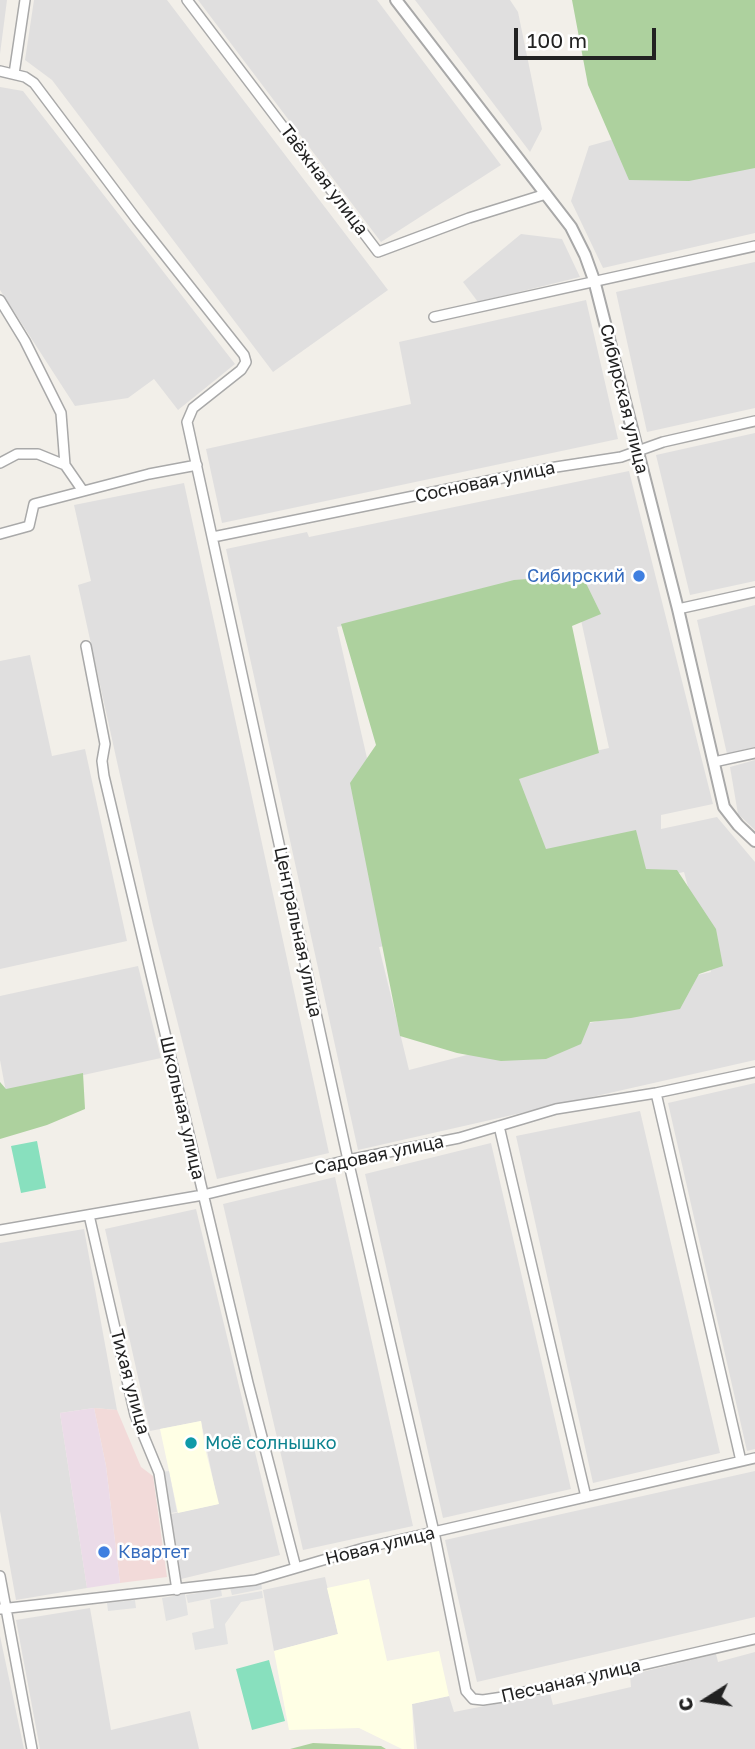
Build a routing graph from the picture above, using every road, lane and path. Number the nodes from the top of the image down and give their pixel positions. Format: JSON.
{"nodes":[{"id":1,"x":25,"y":0,"type":"edge"},
{"id":2,"x":187,"y":0,"type":"edge"},
{"id":3,"x":396,"y":0,"type":"edge"},
{"id":4,"x":0,"y":71,"type":"edge"},
{"id":5,"x":14,"y":74,"type":"junction"},
{"id":6,"x":546,"y":194,"type":"junction"},
{"id":7,"x":755,"y":246,"type":"edge"},
{"id":8,"x":594,"y":280,"type":"junction"},
{"id":9,"x":0,"y":300,"type":"edge"},
{"id":10,"x":435,"y":317,"type":"dead end"},
{"id":11,"x":755,"y":421,"type":"edge"},
{"id":12,"x":636,"y":452,"type":"junction"},
{"id":13,"x":0,"y":463,"type":"edge"},
{"id":14,"x":65,"y":465,"type":"junction"},
{"id":15,"x":197,"y":465,"type":"junction"},
{"id":16,"x":83,"y":491,"type":"junction"},
{"id":17,"x":0,"y":534,"type":"edge"},
{"id":18,"x":213,"y":537,"type":"junction"},
{"id":19,"x":755,"y":592,"type":"edge"},
{"id":20,"x":678,"y":609,"type":"junction"},
{"id":21,"x":86,"y":646,"type":"dead end"},
{"id":22,"x":755,"y":753,"type":"edge"},
{"id":23,"x":714,"y":762,"type":"junction"},
{"id":24,"x":755,"y":841,"type":"edge"},
{"id":25,"x":755,"y":1072,"type":"edge"},
{"id":26,"x":656,"y":1093,"type":"junction"},
{"id":27,"x":499,"y":1126,"type":"junction"},
{"id":28,"x":348,"y":1160,"type":"junction"},
{"id":29,"x":203,"y":1195,"type":"junction"},
{"id":30,"x":89,"y":1215,"type":"junction"},
{"id":31,"x":0,"y":1230,"type":"edge"},
{"id":32,"x":755,"y":1458,"type":"edge"},
{"id":33,"x":741,"y":1461,"type":"junction"},
{"id":34,"x":586,"y":1497,"type":"junction"},
{"id":35,"x":434,"y":1532,"type":"junction"},
{"id":36,"x":296,"y":1568,"type":"junction"},
{"id":37,"x":0,"y":1576,"type":"edge"},
{"id":38,"x":177,"y":1590,"type":"junction"},
{"id":39,"x":3,"y":1608,"type":"edge"},
{"id":40,"x":755,"y":1639,"type":"edge"},
{"id":41,"x":32,"y":1749,"type":"edge"}],
"edges":[{"from":1,"to":5,"type":"street"},
{"from":2,"to":6,"type":"street","name":"Таёжная улица"},
{"from":3,"to":6,"type":"street","name":"Сибирская улица"},
{"from":4,"to":5,"type":"street"},
{"from":5,"to":15,"type":"street","name":"Центральная улица"},
{"from":6,"to":8,"type":"street","name":"Сибирская улица"},
{"from":7,"to":8,"type":"street"},
{"from":8,"to":10,"type":"street"},
{"from":8,"to":12,"type":"street","name":"Сибирская улица"},
{"from":9,"to":14,"type":"street"},
{"from":11,"to":12,"type":"street","name":"Сосновая улица"},
{"from":12,"to":18,"type":"street","name":"Сосновая улица"},
{"from":12,"to":20,"type":"street","name":"Сибирская улица"},
{"from":13,"to":14,"type":"street"},
{"from":14,"to":16,"type":"street"},
{"from":15,"to":16,"type":"street"},
{"from":15,"to":18,"type":"street","name":"Центральная улица"},
{"from":16,"to":17,"type":"street"},
{"from":18,"to":28,"type":"street","name":"Центральная улица"},
{"from":19,"to":20,"type":"street"},
{"from":20,"to":23,"type":"street","name":"Сибирская улица"},
{"from":21,"to":29,"type":"street","name":"Школьная улица"},
{"from":22,"to":23,"type":"street"},
{"from":23,"to":24,"type":"street","name":"Сибирская улица"},
{"from":25,"to":26,"type":"street","name":"Садовая улица"},
{"from":26,"to":27,"type":"street","name":"Садовая улица"},
{"from":26,"to":33,"type":"street"},
{"from":27,"to":28,"type":"street","name":"Садовая улица"},
{"from":27,"to":34,"type":"street"},
{"from":28,"to":29,"type":"street","name":"Садовая улица"},
{"from":28,"to":35,"type":"street","name":"Центральная улица"},
{"from":29,"to":30,"type":"street","name":"Садовая улица"},
{"from":29,"to":36,"type":"street","name":"Школьная улица"},
{"from":30,"to":31,"type":"street","name":"Садовая улица"},
{"from":30,"to":38,"type":"street","name":"Тихая улица"},
{"from":32,"to":33,"type":"street","name":"Новая улица"},
{"from":33,"to":34,"type":"street","name":"Новая улица"},
{"from":34,"to":35,"type":"street","name":"Новая улица"},
{"from":35,"to":36,"type":"street","name":"Новая улица"},
{"from":35,"to":40,"type":"street","name":"Песчаная улица"},
{"from":36,"to":38,"type":"street","name":"Новая улица"},
{"from":37,"to":39,"type":"street"},
{"from":38,"to":39,"type":"street","name":"Новая улица"},
{"from":39,"to":41,"type":"street"}]}
